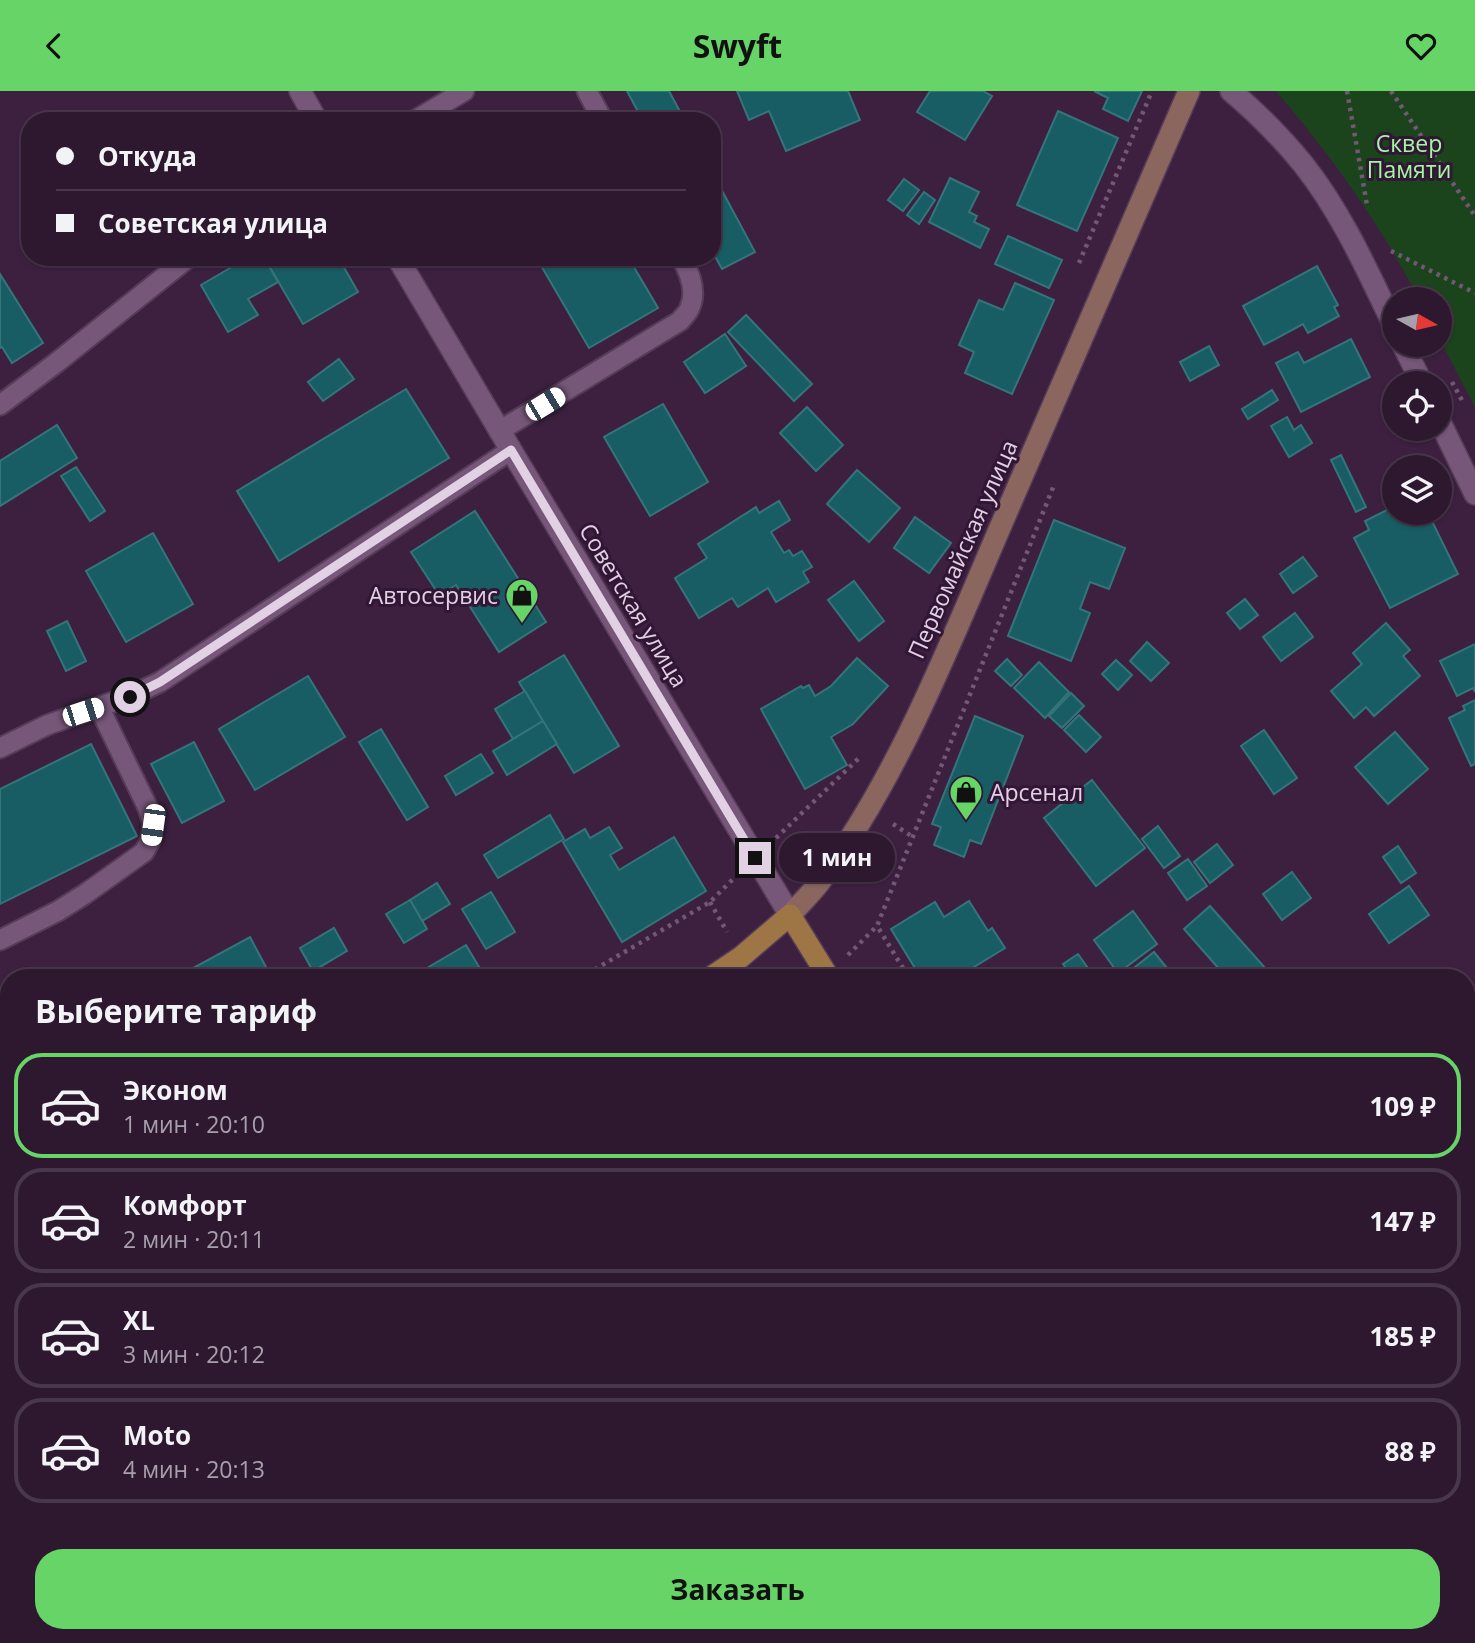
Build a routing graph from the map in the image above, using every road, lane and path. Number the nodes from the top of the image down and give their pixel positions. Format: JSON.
{"nodes":[{"id":1,"x":300,"y":91,"type":"edge"},
{"id":2,"x":464,"y":91,"type":"edge"},
{"id":3,"x":587,"y":91,"type":"edge"},
{"id":4,"x":1152,"y":91,"type":"edge"},
{"id":5,"x":1189,"y":91,"type":"edge"},
{"id":6,"x":1231,"y":91,"type":"edge"},
{"id":7,"x":1347,"y":91,"type":"edge"},
{"id":8,"x":1391,"y":91,"type":"edge"},
{"id":9,"x":312,"y":112,"type":"edge"},
{"id":10,"x":429,"y":112,"type":"edge"},
{"id":11,"x":598,"y":112,"type":"edge"},
{"id":12,"x":1367,"y":205,"type":"dead end"},
{"id":13,"x":1475,"y":216,"type":"edge"},
{"id":14,"x":1386,"y":249,"type":"dead end"},
{"id":15,"x":179,"y":266,"type":"edge"},
{"id":16,"x":402,"y":266,"type":"edge"},
{"id":17,"x":686,"y":266,"type":"edge"},
{"id":18,"x":1075,"y":271,"type":"dead end"},
{"id":19,"x":1475,"y":293,"type":"edge"},
{"id":20,"x":1382,"y":301,"type":"edge"},
{"id":21,"x":0,"y":405,"type":"edge"},
{"id":22,"x":499,"y":431,"type":"junction"},
{"id":23,"x":1449,"y":441,"type":"edge"},
{"id":24,"x":511,"y":450,"type":"junction"},
{"id":25,"x":1054,"y":485,"type":"dead end"},
{"id":26,"x":1475,"y":494,"type":"edge"},
{"id":27,"x":99,"y":707,"type":"junction"},
{"id":28,"x":0,"y":748,"type":"edge"},
{"id":29,"x":864,"y":752,"type":"dead end"},
{"id":30,"x":755,"y":858,"type":"junction"},
{"id":31,"x":790,"y":915,"type":"junction"},
{"id":32,"x":880,"y":929,"type":"dead end"},
{"id":33,"x":0,"y":940,"type":"edge"},
{"id":34,"x":595,"y":969,"type":"edge"},
{"id":35,"x":723,"y":969,"type":"edge"},
{"id":36,"x":823,"y":969,"type":"edge"},
{"id":37,"x":833,"y":969,"type":"edge"},
{"id":38,"x":904,"y":969,"type":"edge"}],
"edges":[{"from":1,"to":9,"type":"street"},
{"from":2,"to":10,"type":"lane"},
{"from":3,"to":11,"type":"lane"},
{"from":4,"to":18,"type":"path"},
{"from":5,"to":31,"type":"street","name":"Первомайская улица"},
{"from":6,"to":20,"type":"street"},
{"from":7,"to":12,"type":"path"},
{"from":8,"to":13,"type":"path"},
{"from":14,"to":19,"type":"path"},
{"from":15,"to":21,"type":"lane"},
{"from":16,"to":22,"type":"street","name":"Советская улица"},
{"from":17,"to":22,"type":"lane"},
{"from":22,"to":24,"type":"street","name":"Советская улица"},
{"from":23,"to":26,"type":"street"},
{"from":24,"to":27,"type":"lane"},
{"from":24,"to":30,"type":"street","name":"Советская улица"},
{"from":25,"to":37,"type":"path"},
{"from":27,"to":28,"type":"lane"},
{"from":27,"to":33,"type":"lane"},
{"from":29,"to":30,"type":"path"},
{"from":30,"to":31,"type":"street","name":"Советская улица"},
{"from":30,"to":34,"type":"path"},
{"from":31,"to":35,"type":"main road","name":"Первомайская улица"},
{"from":31,"to":36,"type":"main road","name":"Советская улица"},
{"from":32,"to":38,"type":"path"}]}
